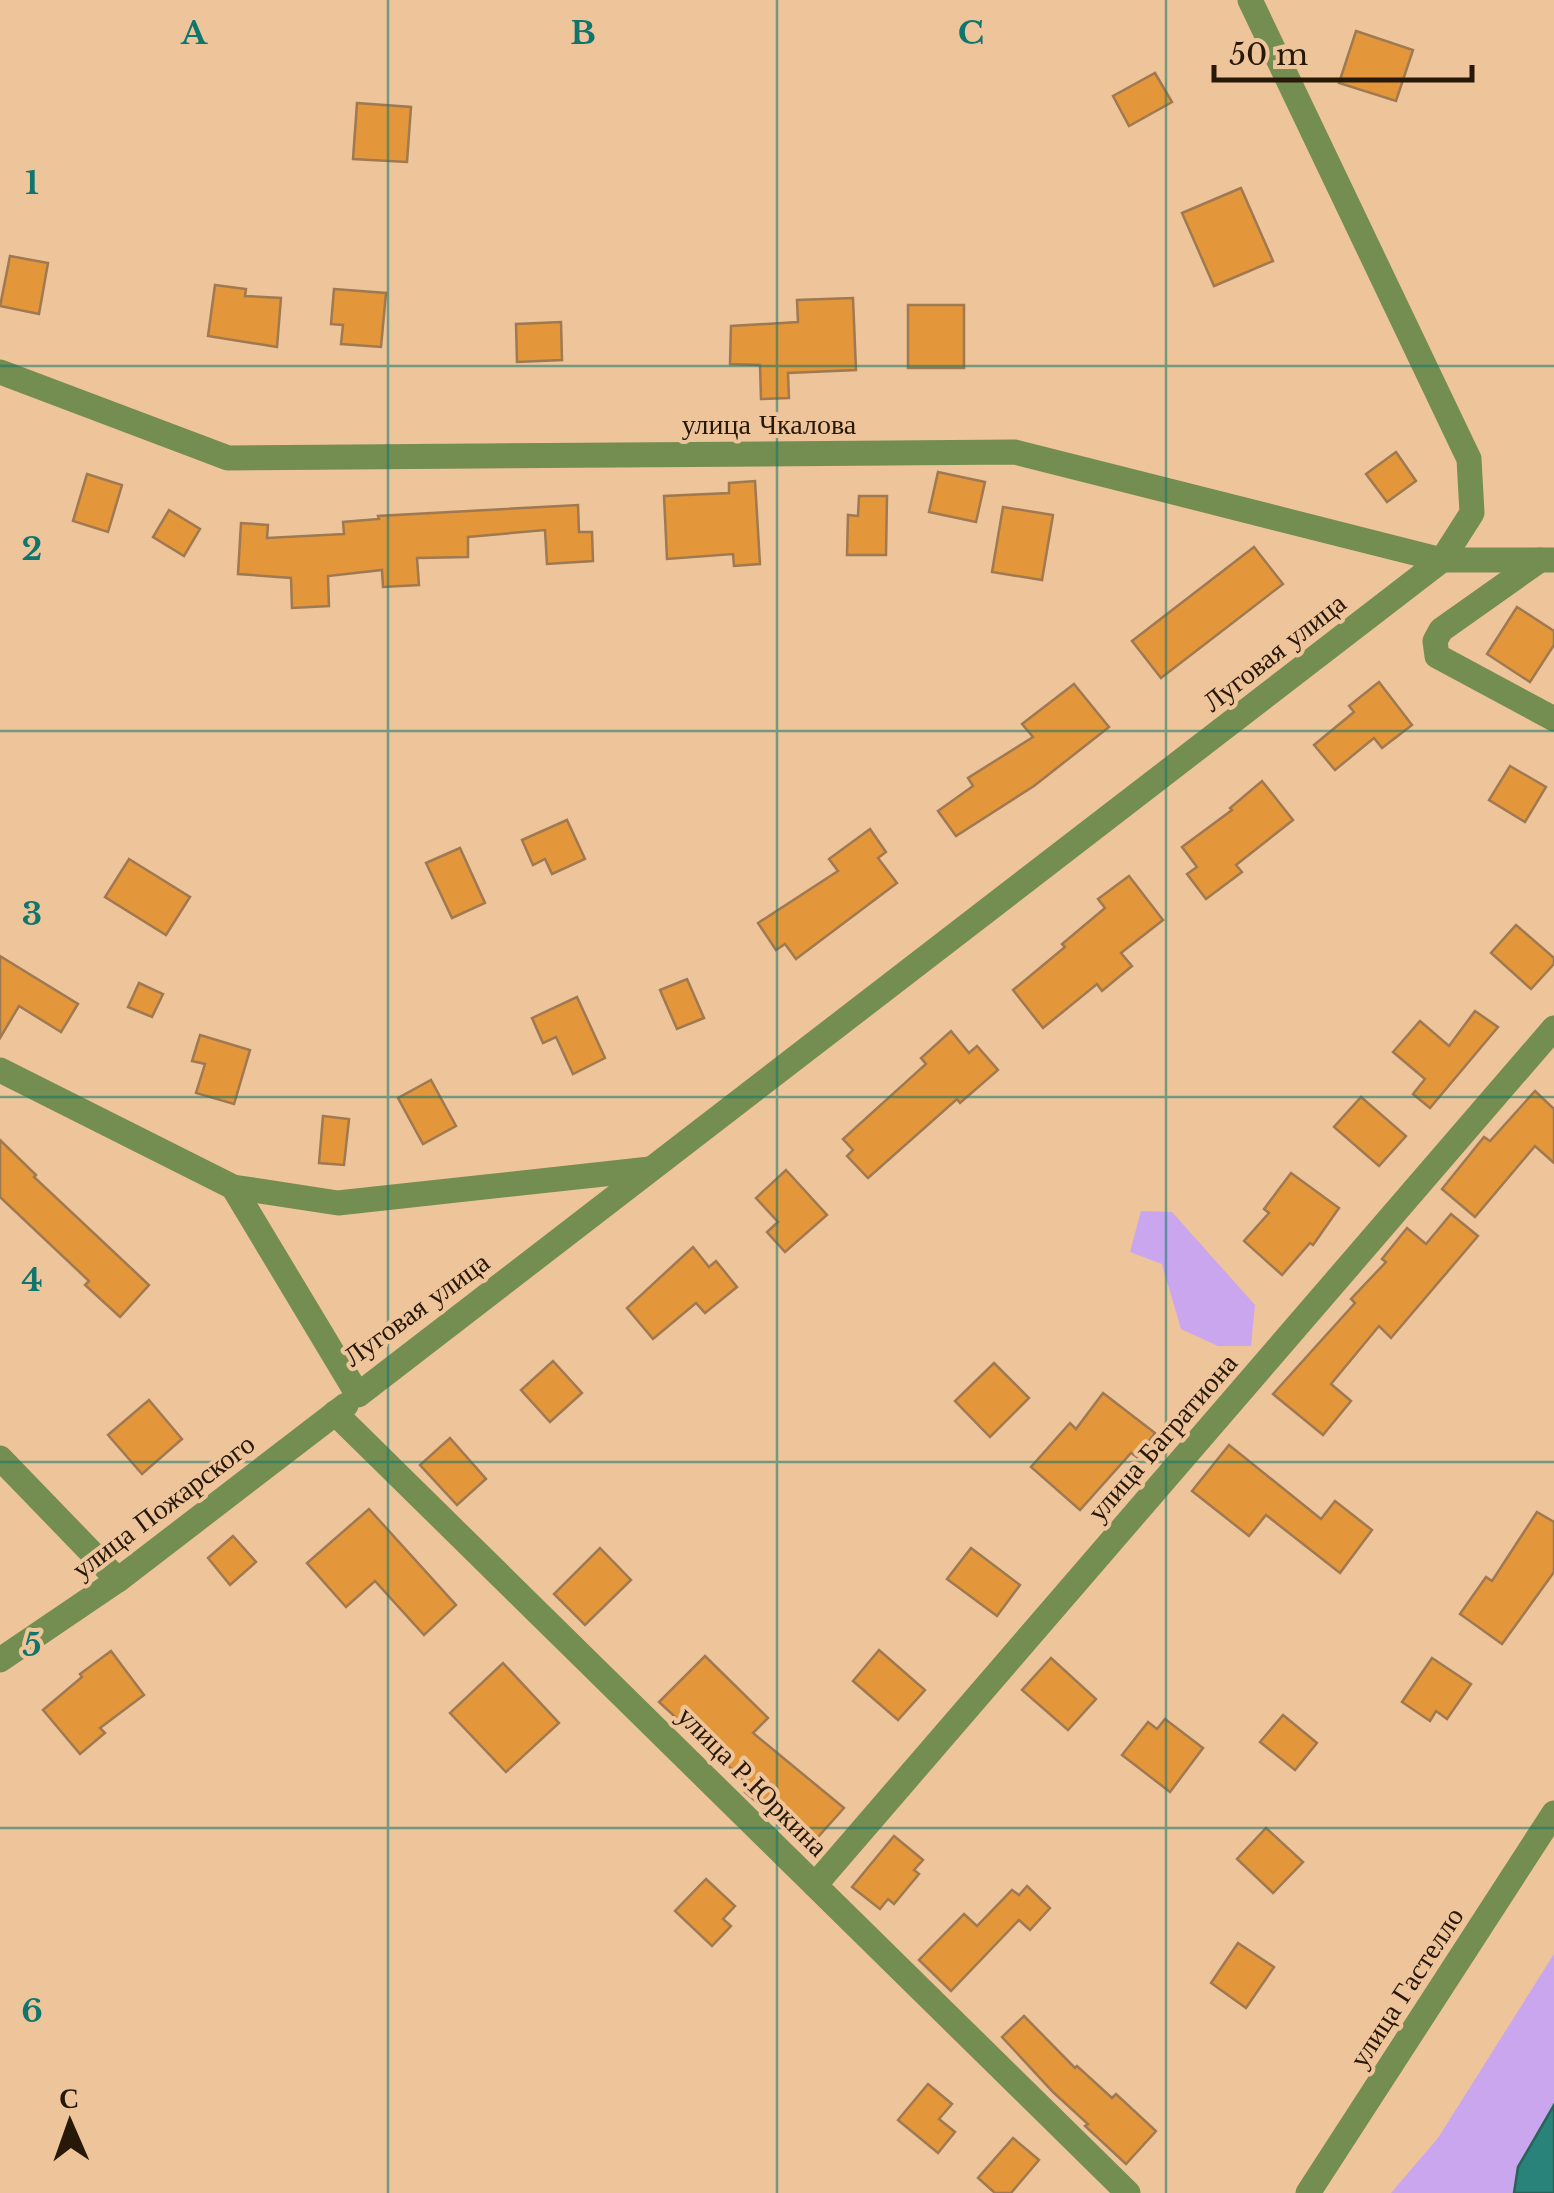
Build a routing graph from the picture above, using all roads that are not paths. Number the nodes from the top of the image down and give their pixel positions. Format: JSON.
{"nodes":[{"id":1,"x":1250,"y":0,"type":"edge"},
{"id":2,"x":0,"y":372,"type":"edge"},
{"id":3,"x":1442,"y":560,"type":"junction"},
{"id":4,"x":1547,"y":560,"type":"edge"},
{"id":5,"x":1554,"y":719,"type":"edge"},
{"id":6,"x":1554,"y":1028,"type":"edge"},
{"id":7,"x":0,"y":1070,"type":"edge"},
{"id":8,"x":653,"y":1168,"type":"junction"},
{"id":9,"x":233,"y":1187,"type":"junction"},
{"id":10,"x":358,"y":1395,"type":"junction"},
{"id":11,"x":335,"y":1413,"type":"junction"},
{"id":12,"x":0,"y":1458,"type":"edge"},
{"id":13,"x":118,"y":1580,"type":"junction"},
{"id":14,"x":0,"y":1660,"type":"edge"},
{"id":15,"x":1554,"y":1813,"type":"edge"},
{"id":16,"x":815,"y":1885,"type":"junction"},
{"id":17,"x":1128,"y":2193,"type":"edge"},
{"id":18,"x":1308,"y":2193,"type":"edge"}],
"edges":[{"from":1,"to":3,"type":"street","name":"Луговая улица"},
{"from":2,"to":3,"type":"street","name":"улица Чкалова"},
{"from":3,"to":4,"type":"street","name":"улица Чкалова"},
{"from":3,"to":8,"type":"street","name":"Луговая улица"},
{"from":4,"to":5,"type":"street","name":"улица Чкалова"},
{"from":6,"to":16,"type":"street","name":"улица Багратиона"},
{"from":7,"to":9,"type":"street"},
{"from":8,"to":9,"type":"street"},
{"from":8,"to":10,"type":"street","name":"Луговая улица"},
{"from":9,"to":10,"type":"street","name":"Луговая улица"},
{"from":10,"to":11,"type":"street","name":"улица Пожарского"},
{"from":11,"to":13,"type":"street","name":"улица Пожарского"},
{"from":11,"to":16,"type":"street","name":"улица Р.Юркина"},
{"from":12,"to":13,"type":"street"},
{"from":13,"to":14,"type":"street","name":"улица Пожарского"},
{"from":15,"to":18,"type":"street","name":"улица Гастелло"},
{"from":16,"to":17,"type":"street","name":"улица Р.Юркина"}]}
